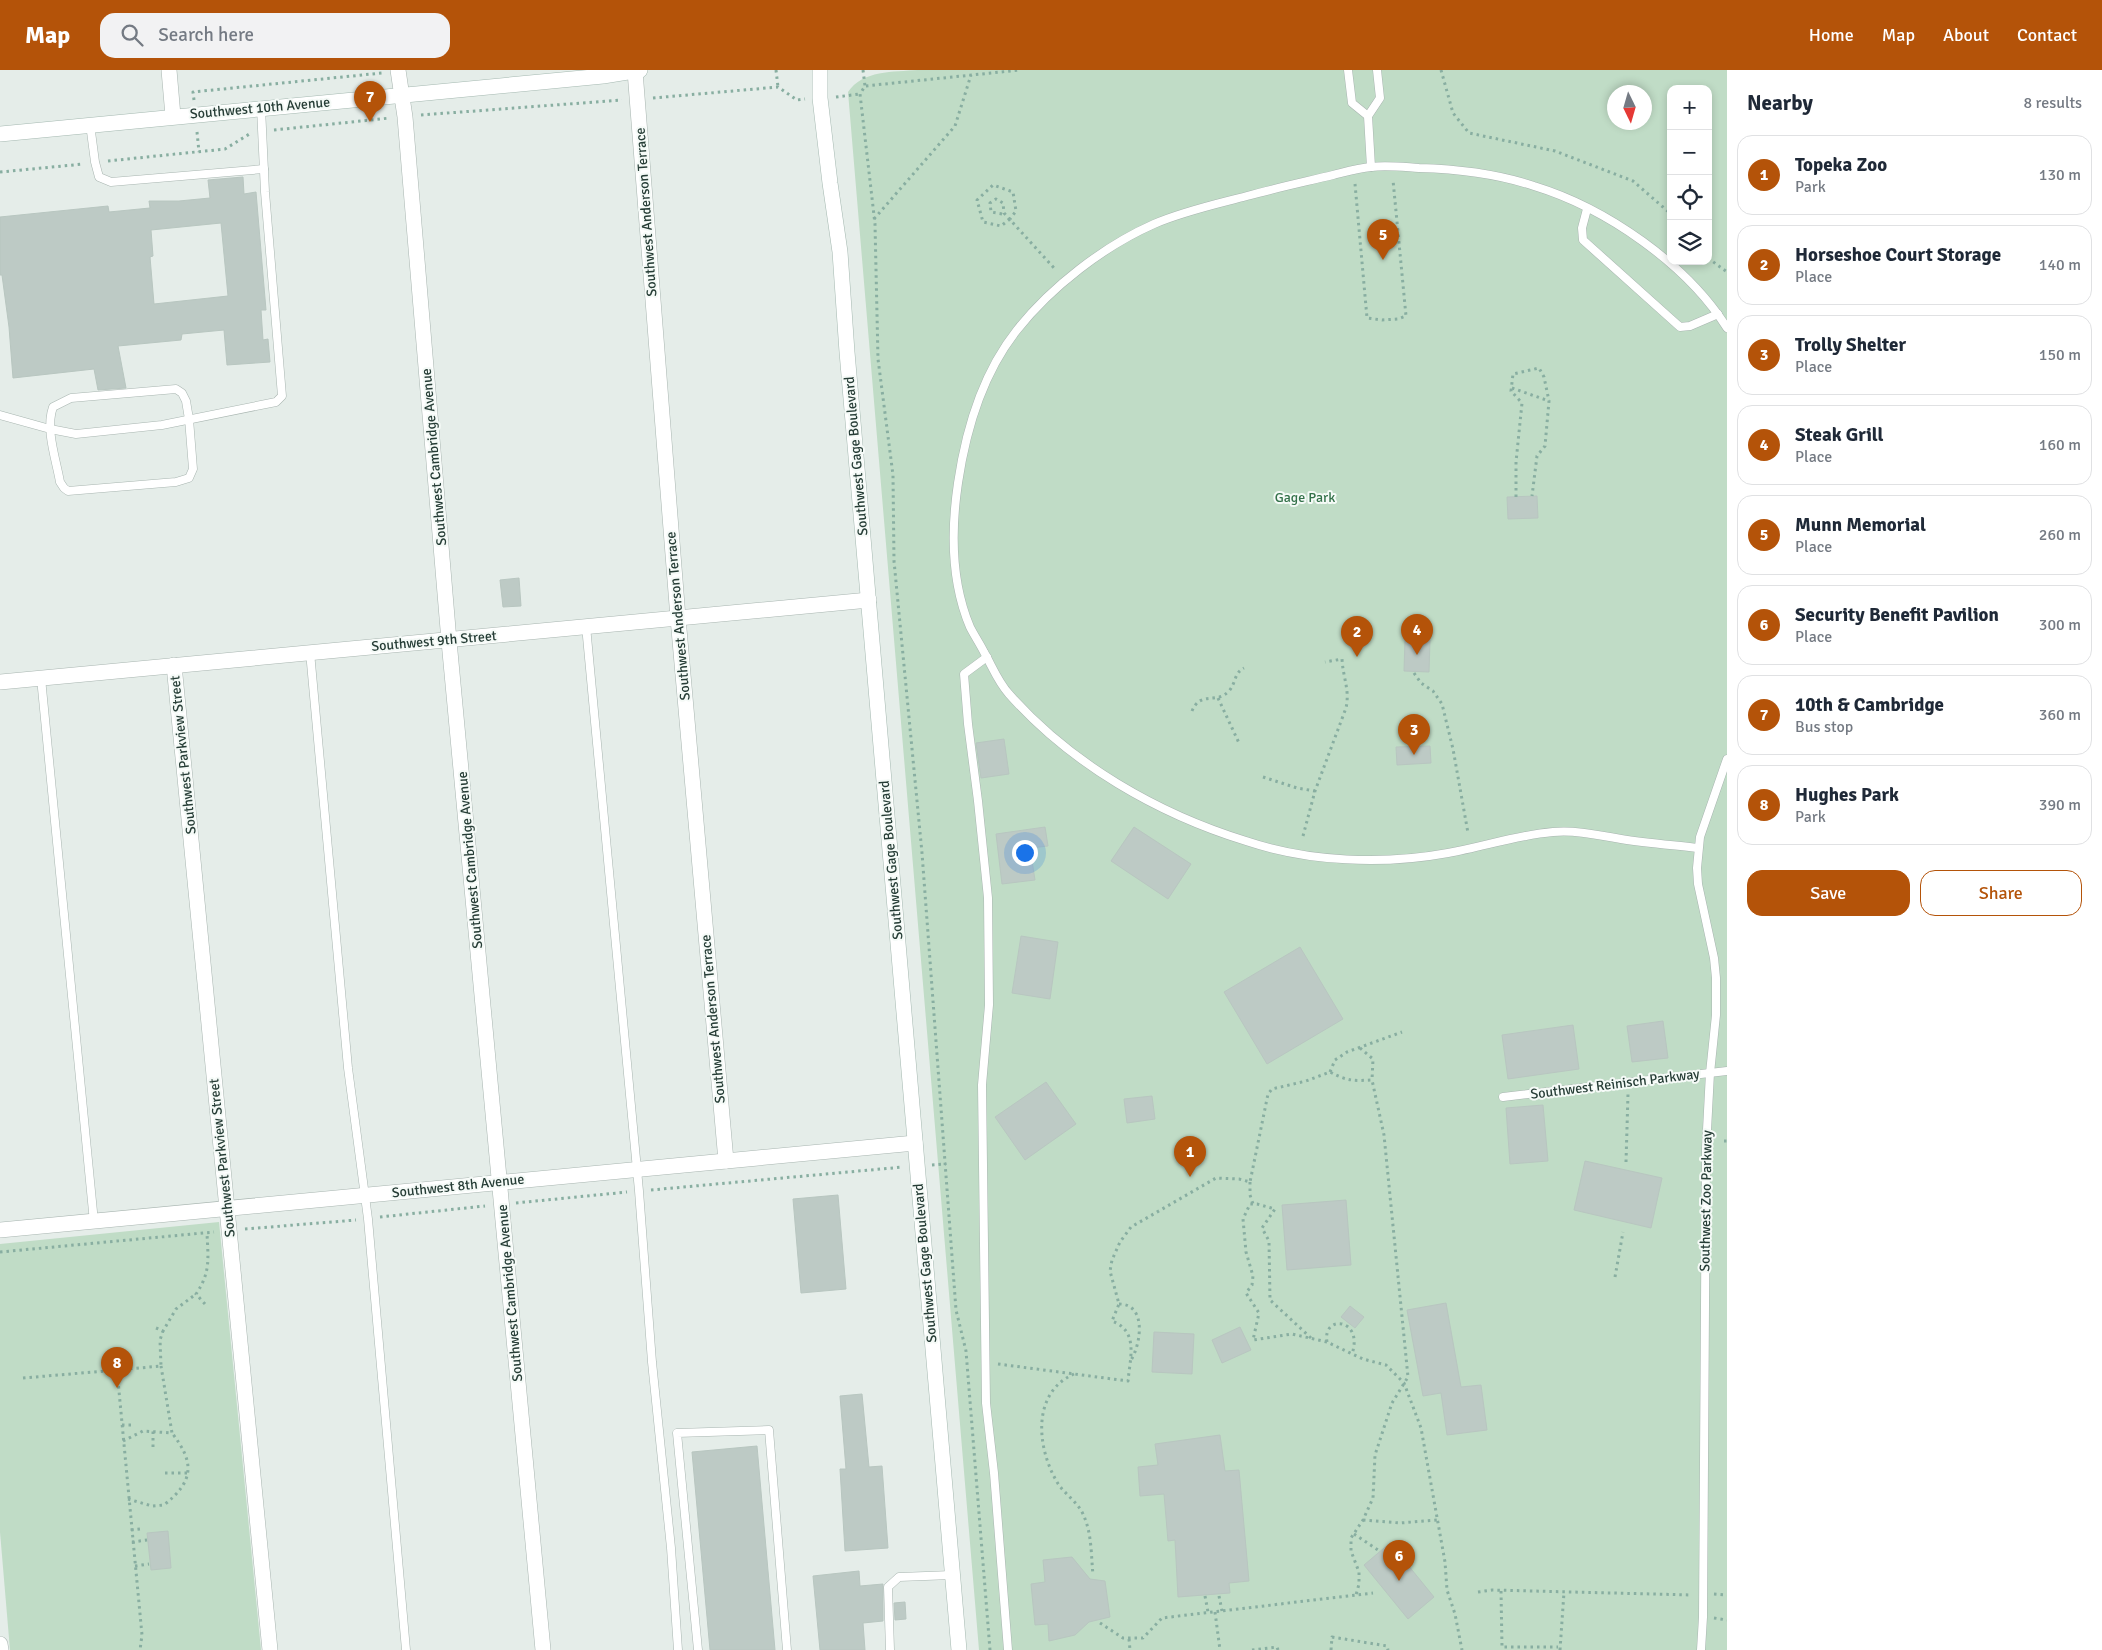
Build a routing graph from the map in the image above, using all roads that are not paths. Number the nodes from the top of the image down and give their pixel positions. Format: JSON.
{"nodes":[{"id":1,"x":169,"y":70,"type":"edge"},
{"id":2,"x":398,"y":70,"type":"edge"},
{"id":3,"x":638,"y":70,"type":"edge"},
{"id":4,"x":820,"y":70,"type":"edge"},
{"id":5,"x":1348,"y":70,"type":"edge"},
{"id":6,"x":1377,"y":70,"type":"edge"},
{"id":7,"x":403,"y":95,"type":"junction"},
{"id":8,"x":261,"y":108,"type":"junction"},
{"id":9,"x":173,"y":116,"type":"junction"},
{"id":10,"x":1368,"y":116,"type":"junction"},
{"id":11,"x":90,"y":124,"type":"junction"},
{"id":12,"x":0,"y":134,"type":"edge"},
{"id":13,"x":1371,"y":166,"type":"junction"},
{"id":14,"x":264,"y":169,"type":"junction"},
{"id":15,"x":1588,"y":209,"type":"junction"},
{"id":16,"x":1718,"y":314,"type":"junction"},
{"id":17,"x":1727,"y":328,"type":"edge"},
{"id":18,"x":0,"y":415,"type":"edge"},
{"id":19,"x":189,"y":419,"type":"junction"},
{"id":20,"x":50,"y":430,"type":"junction"},
{"id":21,"x":868,"y":600,"type":"junction"},
{"id":22,"x":678,"y":618,"type":"junction"},
{"id":23,"x":586,"y":626,"type":"junction"},
{"id":24,"x":449,"y":640,"type":"junction"},
{"id":25,"x":310,"y":652,"type":"junction"},
{"id":26,"x":987,"y":657,"type":"junction"},
{"id":27,"x":174,"y":666,"type":"junction"},
{"id":28,"x":41,"y":678,"type":"junction"},
{"id":29,"x":0,"y":682,"type":"edge"},
{"id":30,"x":1727,"y":759,"type":"edge"},
{"id":31,"x":1698,"y":848,"type":"junction"},
{"id":32,"x":1727,"y":1071,"type":"edge"},
{"id":33,"x":1710,"y":1073,"type":"junction"},
{"id":34,"x":1503,"y":1097,"type":"dead end"},
{"id":35,"x":915,"y":1143,"type":"junction"},
{"id":36,"x":726,"y":1161,"type":"junction"},
{"id":37,"x":636,"y":1169,"type":"junction"},
{"id":38,"x":500,"y":1182,"type":"junction"},
{"id":39,"x":364,"y":1195,"type":"junction"},
{"id":40,"x":227,"y":1208,"type":"junction"},
{"id":41,"x":94,"y":1222,"type":"junction"},
{"id":42,"x":0,"y":1230,"type":"edge"},
{"id":43,"x":952,"y":1575,"type":"junction"},
{"id":44,"x":0,"y":1644,"type":"edge"},
{"id":45,"x":1,"y":1650,"type":"edge"},
{"id":46,"x":270,"y":1650,"type":"edge"},
{"id":47,"x":406,"y":1650,"type":"edge"},
{"id":48,"x":543,"y":1650,"type":"edge"},
{"id":49,"x":678,"y":1650,"type":"edge"},
{"id":50,"x":698,"y":1650,"type":"edge"},
{"id":51,"x":787,"y":1650,"type":"edge"},
{"id":52,"x":890,"y":1650,"type":"edge"},
{"id":53,"x":959,"y":1650,"type":"edge"},
{"id":54,"x":1008,"y":1650,"type":"edge"},
{"id":55,"x":1701,"y":1650,"type":"edge"}],
"edges":[{"from":1,"to":9,"type":"street"},
{"from":2,"to":7,"type":"street","name":"Southwest Cambridge Avenue"},
{"from":3,"to":7,"type":"street","name":"Southwest 10th Avenue"},
{"from":3,"to":22,"type":"street","name":"Southwest Anderson Terrace"},
{"from":4,"to":21,"type":"street","name":"Southwest Gage Boulevard"},
{"from":5,"to":10,"type":"lane"},
{"from":6,"to":10,"type":"lane"},
{"from":7,"to":8,"type":"street","name":"Southwest 10th Avenue"},
{"from":7,"to":24,"type":"street","name":"Southwest Cambridge Avenue"},
{"from":8,"to":9,"type":"street","name":"Southwest 10th Avenue"},
{"from":8,"to":14,"type":"lane"},
{"from":9,"to":11,"type":"street","name":"Southwest 10th Avenue"},
{"from":10,"to":13,"type":"lane"},
{"from":11,"to":12,"type":"street","name":"Southwest 10th Avenue"},
{"from":11,"to":14,"type":"lane"},
{"from":13,"to":15,"type":"lane"},
{"from":13,"to":26,"type":"lane"},
{"from":14,"to":19,"type":"lane"},
{"from":15,"to":16,"type":"lane"},
{"from":15,"to":16,"type":"lane"},
{"from":16,"to":17,"type":"lane"},
{"from":18,"to":20,"type":"lane"},
{"from":19,"to":20,"type":"lane"},
{"from":19,"to":20,"type":"lane"},
{"from":19,"to":20,"type":"lane"},
{"from":21,"to":22,"type":"street","name":"Southwest 9th Street"},
{"from":21,"to":35,"type":"street","name":"Southwest Gage Boulevard"},
{"from":22,"to":23,"type":"street","name":"Southwest 9th Street"},
{"from":22,"to":36,"type":"street","name":"Southwest Anderson Terrace"},
{"from":23,"to":24,"type":"street","name":"Southwest 9th Street"},
{"from":23,"to":37,"type":"lane"},
{"from":24,"to":25,"type":"street","name":"Southwest 9th Street"},
{"from":24,"to":38,"type":"street","name":"Southwest Cambridge Avenue"},
{"from":25,"to":27,"type":"street","name":"Southwest 9th Street"},
{"from":25,"to":39,"type":"lane"},
{"from":26,"to":31,"type":"lane"},
{"from":26,"to":54,"type":"lane"},
{"from":27,"to":28,"type":"street","name":"Southwest 9th Street"},
{"from":27,"to":40,"type":"street","name":"Southwest Parkview Street"},
{"from":28,"to":29,"type":"street","name":"Southwest 9th Street"},
{"from":28,"to":41,"type":"lane"},
{"from":30,"to":31,"type":"lane","name":"Southwest Zoo Parkway"},
{"from":31,"to":33,"type":"lane","name":"Southwest Zoo Parkway"},
{"from":32,"to":33,"type":"lane","name":"Southwest Reinisch Parkway"},
{"from":33,"to":34,"type":"lane","name":"Southwest Reinisch Parkway"},
{"from":33,"to":55,"type":"lane","name":"Southwest Zoo Parkway"},
{"from":35,"to":36,"type":"street","name":"Southwest 8th Avenue"},
{"from":35,"to":43,"type":"street","name":"Southwest Gage Boulevard"},
{"from":36,"to":37,"type":"street","name":"Southwest 8th Avenue"},
{"from":37,"to":38,"type":"street","name":"Southwest 8th Avenue"},
{"from":37,"to":49,"type":"lane"},
{"from":38,"to":39,"type":"street","name":"Southwest 8th Avenue"},
{"from":38,"to":48,"type":"street","name":"Southwest Cambridge Avenue"},
{"from":39,"to":40,"type":"street","name":"Southwest 8th Avenue"},
{"from":39,"to":47,"type":"lane"},
{"from":40,"to":41,"type":"street","name":"Southwest 8th Avenue"},
{"from":40,"to":46,"type":"street","name":"Southwest Parkview Street"},
{"from":41,"to":42,"type":"street","name":"Southwest 8th Avenue"},
{"from":43,"to":52,"type":"lane"},
{"from":43,"to":53,"type":"street","name":"Southwest Gage Boulevard"},
{"from":44,"to":45,"type":"street"},
{"from":50,"to":51,"type":"lane"}]}
